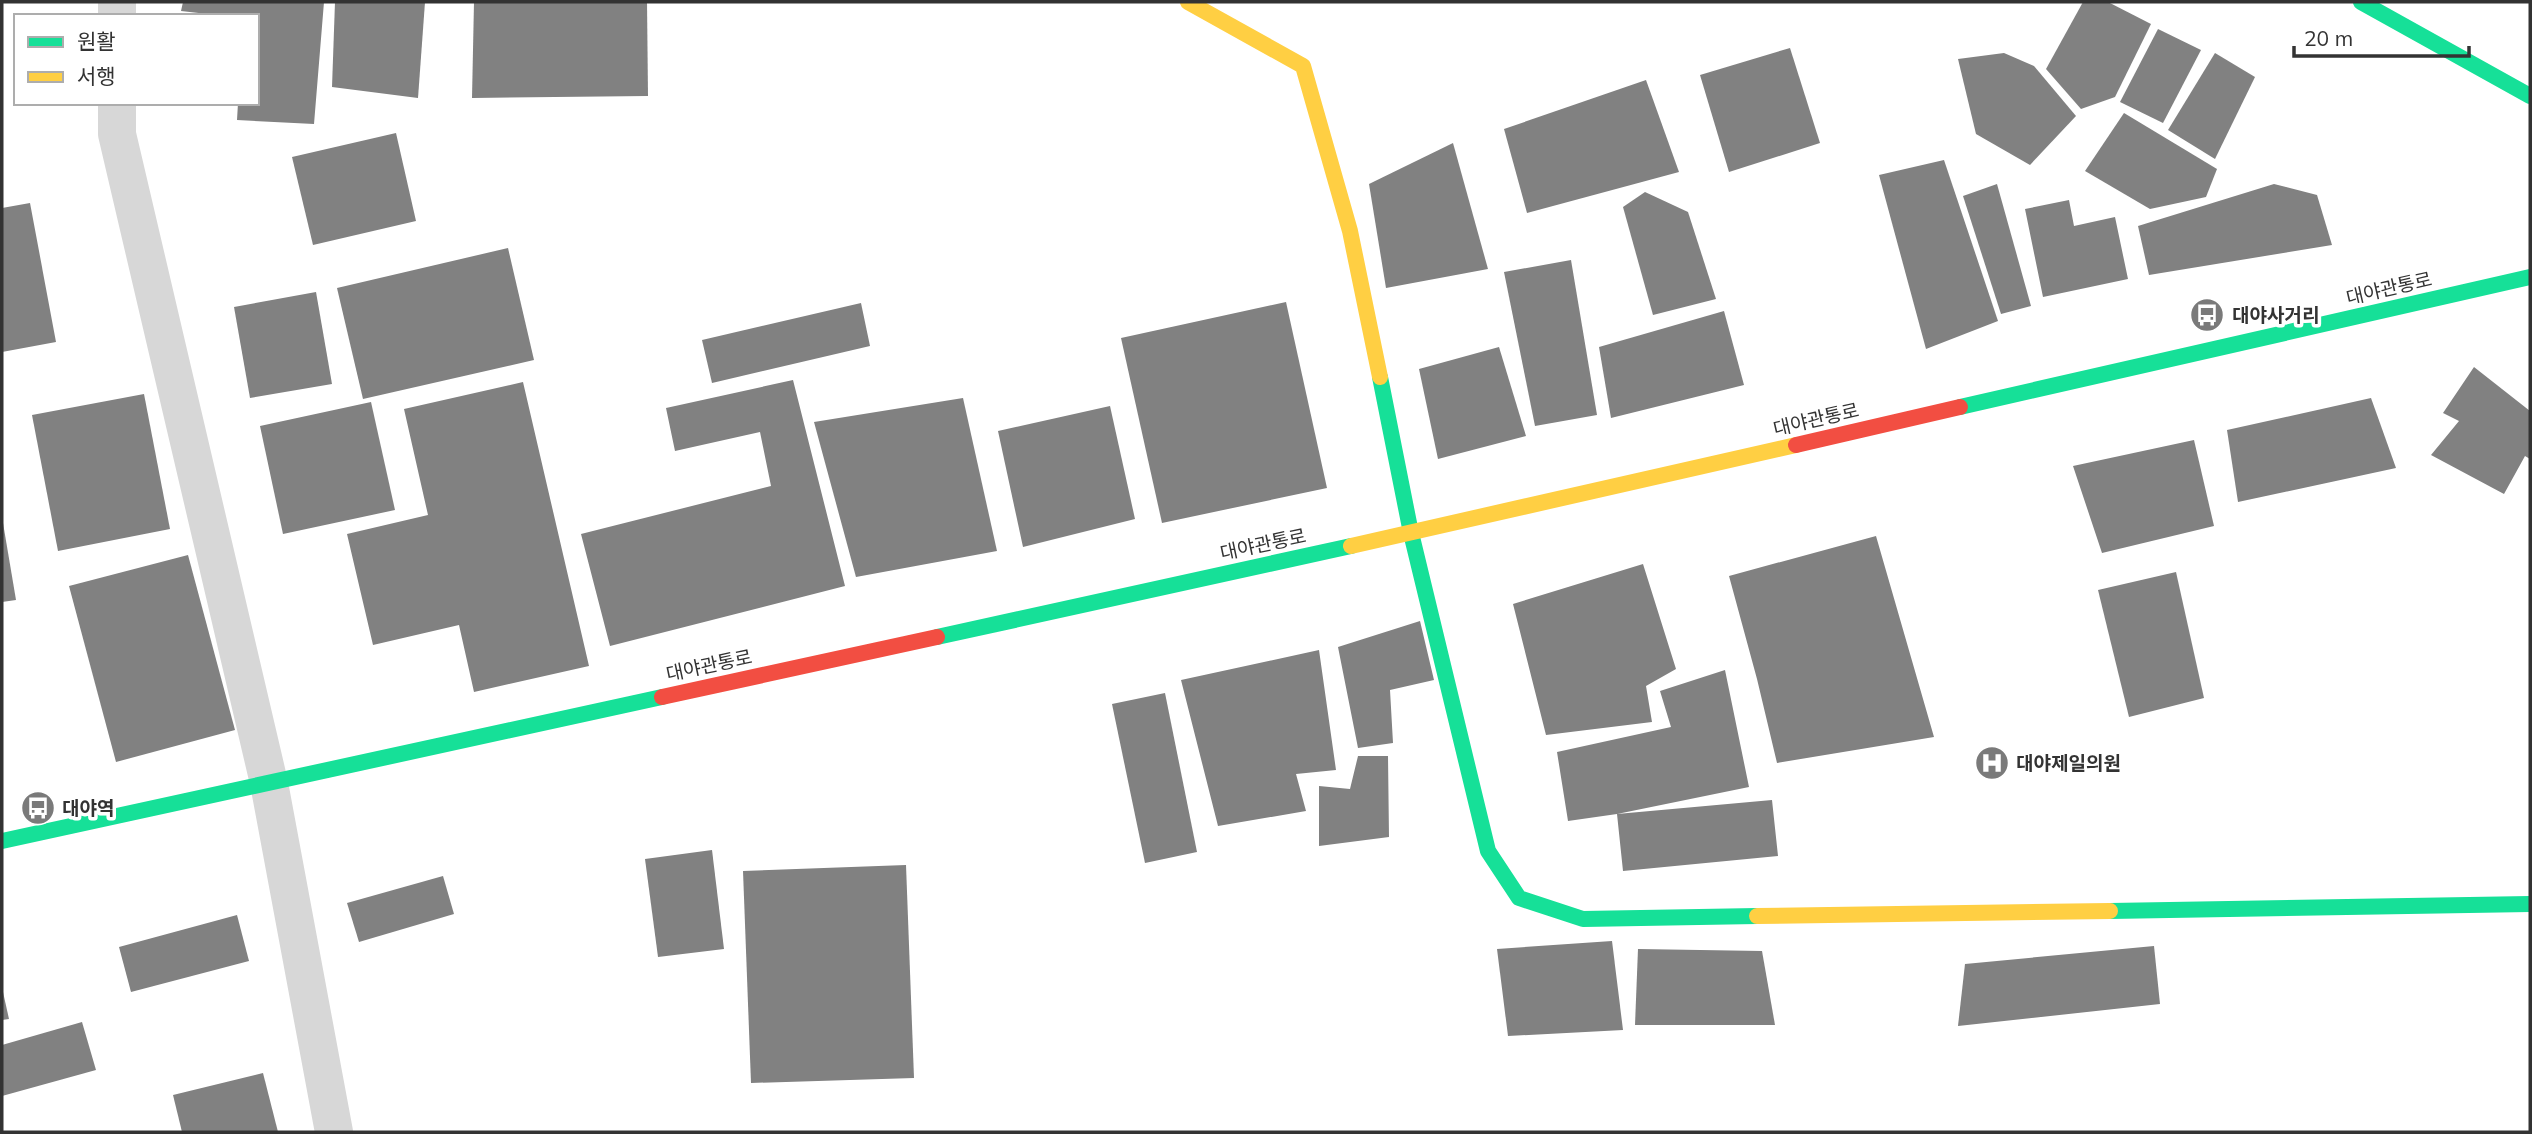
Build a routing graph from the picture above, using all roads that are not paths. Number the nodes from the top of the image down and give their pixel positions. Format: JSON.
{"nodes":[{"id":1,"x":1188,"y":2,"type":"edge"},
{"id":2,"x":2361,"y":2,"type":"edge"},
{"id":3,"x":2530,"y":96,"type":"edge"},
{"id":4,"x":117,"y":105,"type":"edge"},
{"id":5,"x":2530,"y":277,"type":"edge"},
{"id":6,"x":1411,"y":533,"type":"junction"},
{"id":7,"x":269,"y":783,"type":"junction"},
{"id":8,"x":2,"y":841,"type":"edge"},
{"id":9,"x":2530,"y":904,"type":"edge"},
{"id":10,"x":334,"y":1132,"type":"edge"}],
"edges":[{"from":1,"to":6,"type":"street"},
{"from":2,"to":3,"type":"street"},
{"from":4,"to":7,"type":"street"},
{"from":5,"to":6,"type":"street","name":"대야관통로"},
{"from":6,"to":7,"type":"street","name":"대야관통로"},
{"from":6,"to":9,"type":"street"},
{"from":7,"to":8,"type":"street","name":"대야관통로"},
{"from":7,"to":10,"type":"street"}]}
